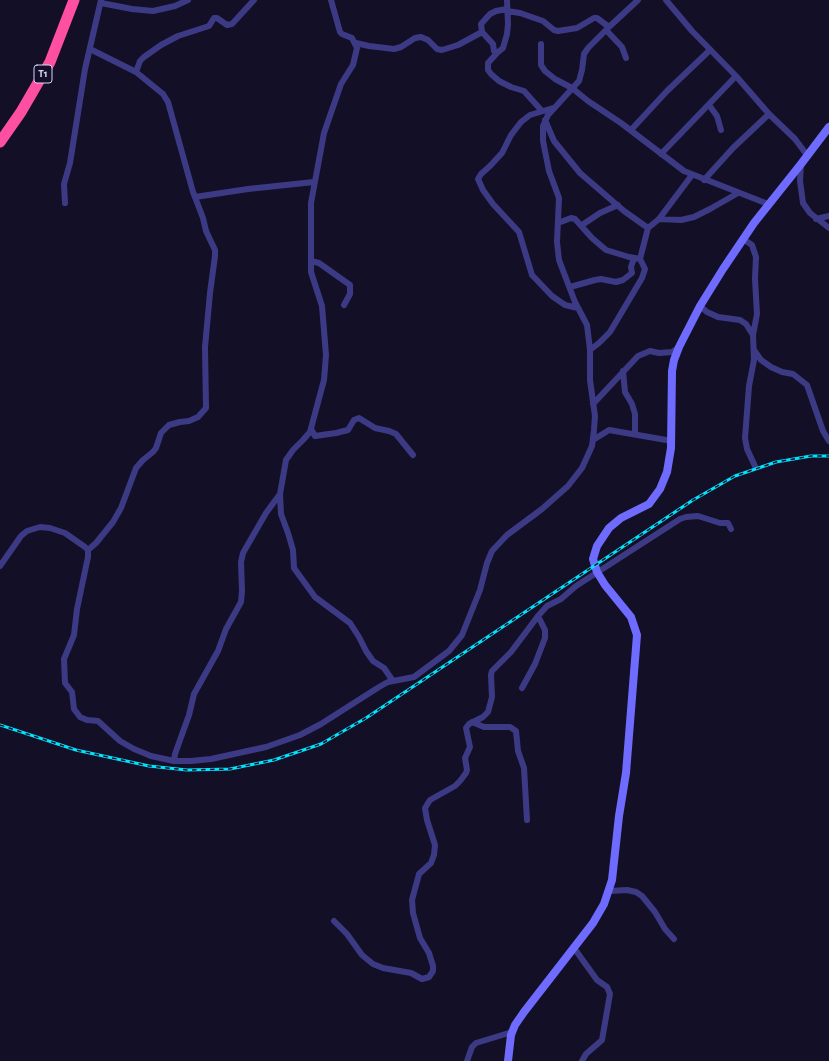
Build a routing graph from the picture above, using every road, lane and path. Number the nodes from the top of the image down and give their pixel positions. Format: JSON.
{"nodes":[{"id":1,"x":74,"y":0,"type":"edge"},
{"id":2,"x":188,"y":0,"type":"edge"},
{"id":3,"x":254,"y":0,"type":"edge"},
{"id":4,"x":331,"y":0,"type":"edge"},
{"id":5,"x":507,"y":0,"type":"edge"},
{"id":6,"x":638,"y":0,"type":"edge"},
{"id":7,"x":666,"y":0,"type":"edge"},
{"id":8,"x":101,"y":2,"type":"edge"},
{"id":9,"x":507,"y":10,"type":"junction"},
{"id":10,"x":607,"y":28,"type":"junction"},
{"id":11,"x":482,"y":32,"type":"junction"},
{"id":12,"x":356,"y":43,"type":"junction"},
{"id":13,"x":541,"y":44,"type":"dead end"},
{"id":14,"x":90,"y":49,"type":"junction"},
{"id":15,"x":710,"y":50,"type":"junction"},
{"id":16,"x":496,"y":53,"type":"junction"},
{"id":17,"x":626,"y":58,"type":"dead end"},
{"id":18,"x":136,"y":72,"type":"junction"},
{"id":19,"x":736,"y":76,"type":"junction"},
{"id":20,"x":572,"y":88,"type":"junction"},
{"id":21,"x":709,"y":105,"type":"junction"},
{"id":22,"x":553,"y":108,"type":"junction"},
{"id":23,"x":542,"y":111,"type":"junction"},
{"id":24,"x":769,"y":114,"type":"junction"},
{"id":25,"x":545,"y":120,"type":"junction"},
{"id":26,"x":829,"y":127,"type":"edge"},
{"id":27,"x":631,"y":130,"type":"junction"},
{"id":28,"x":721,"y":130,"type":"dead end"},
{"id":29,"x":0,"y":142,"type":"edge"},
{"id":30,"x":661,"y":154,"type":"junction"},
{"id":31,"x":807,"y":155,"type":"junction"},
{"id":32,"x":801,"y":164,"type":"junction"},
{"id":33,"x":692,"y":175,"type":"junction"},
{"id":34,"x":704,"y":180,"type":"junction"},
{"id":35,"x":314,"y":182,"type":"junction"},
{"id":36,"x":738,"y":193,"type":"junction"},
{"id":37,"x":195,"y":197,"type":"junction"},
{"id":38,"x":65,"y":203,"type":"dead end"},
{"id":39,"x":768,"y":204,"type":"junction"},
{"id":40,"x":618,"y":205,"type":"junction"},
{"id":41,"x":829,"y":216,"type":"edge"},
{"id":42,"x":659,"y":218,"type":"junction"},
{"id":43,"x":816,"y":219,"type":"junction"},
{"id":44,"x":558,"y":223,"type":"junction"},
{"id":45,"x":582,"y":225,"type":"junction"},
{"id":46,"x":648,"y":228,"type":"junction"},
{"id":47,"x":829,"y":228,"type":"edge"},
{"id":48,"x":743,"y":239,"type":"junction"},
{"id":49,"x":637,"y":259,"type":"junction"},
{"id":50,"x":311,"y":261,"type":"junction"},
{"id":51,"x":570,"y":287,"type":"junction"},
{"id":52,"x":344,"y":305,"type":"dead end"},
{"id":53,"x":700,"y":306,"type":"junction"},
{"id":54,"x":578,"y":308,"type":"junction"},
{"id":55,"x":753,"y":335,"type":"junction"},
{"id":56,"x":679,"y":347,"type":"junction"},
{"id":57,"x":590,"y":350,"type":"junction"},
{"id":58,"x":754,"y":350,"type":"junction"},
{"id":59,"x":623,"y":371,"type":"junction"},
{"id":60,"x":593,"y":404,"type":"junction"},
{"id":61,"x":311,"y":429,"type":"junction"},
{"id":62,"x":636,"y":434,"type":"junction"},
{"id":63,"x":593,"y":440,"type":"junction"},
{"id":64,"x":672,"y":441,"type":"junction"},
{"id":65,"x":829,"y":441,"type":"edge"},
{"id":66,"x":413,"y":456,"type":"dead end"},
{"id":67,"x":755,"y":466,"type":"dead end"},
{"id":68,"x":280,"y":494,"type":"junction"},
{"id":69,"x":731,"y":529,"type":"dead end"},
{"id":70,"x":88,"y":550,"type":"junction"},
{"id":71,"x":0,"y":566,"type":"edge"},
{"id":72,"x":597,"y":572,"type":"junction"},
{"id":73,"x":538,"y":616,"type":"junction"},
{"id":74,"x":393,"y":682,"type":"junction"},
{"id":75,"x":522,"y":688,"type":"dead end"},
{"id":76,"x":486,"y":714,"type":"junction"},
{"id":77,"x":472,"y":722,"type":"junction"},
{"id":78,"x":492,"y":727,"type":"junction"},
{"id":79,"x":174,"y":761,"type":"junction"},
{"id":80,"x":527,"y":820,"type":"dead end"},
{"id":81,"x":609,"y":891,"type":"junction"},
{"id":82,"x":334,"y":921,"type":"dead end"},
{"id":83,"x":674,"y":939,"type":"dead end"},
{"id":84,"x":574,"y":948,"type":"junction"},
{"id":85,"x":512,"y":1032,"type":"junction"},
{"id":86,"x":467,"y":1061,"type":"edge"},
{"id":87,"x":508,"y":1061,"type":"edge"},
{"id":88,"x":582,"y":1061,"type":"edge"}],
"edges":[{"from":1,"to":29,"type":"highway","number":"T1"},
{"from":2,"to":8,"type":"street"},
{"from":3,"to":18,"type":"street"},
{"from":4,"to":12,"type":"street"},
{"from":5,"to":9,"type":"street"},
{"from":6,"to":10,"type":"street"},
{"from":7,"to":15,"type":"street"},
{"from":8,"to":14,"type":"street"},
{"from":9,"to":10,"type":"street"},
{"from":9,"to":11,"type":"street"},
{"from":9,"to":16,"type":"street"},
{"from":10,"to":17,"type":"street"},
{"from":10,"to":20,"type":"street"},
{"from":11,"to":12,"type":"street"},
{"from":11,"to":16,"type":"street"},
{"from":12,"to":35,"type":"street"},
{"from":13,"to":20,"type":"street"},
{"from":14,"to":18,"type":"street"},
{"from":14,"to":38,"type":"street"},
{"from":15,"to":19,"type":"street"},
{"from":15,"to":27,"type":"street"},
{"from":16,"to":23,"type":"street"},
{"from":18,"to":37,"type":"street"},
{"from":19,"to":21,"type":"street"},
{"from":19,"to":24,"type":"street"},
{"from":20,"to":22,"type":"street"},
{"from":20,"to":27,"type":"street"},
{"from":21,"to":28,"type":"street"},
{"from":21,"to":30,"type":"street"},
{"from":22,"to":23,"type":"street"},
{"from":22,"to":25,"type":"street"},
{"from":23,"to":54,"type":"street"},
{"from":24,"to":31,"type":"street"},
{"from":24,"to":34,"type":"street"},
{"from":25,"to":40,"type":"street"},
{"from":25,"to":44,"type":"street"},
{"from":26,"to":31,"type":"street"},
{"from":27,"to":30,"type":"street"},
{"from":30,"to":33,"type":"street"},
{"from":31,"to":32,"type":"street"},
{"from":32,"to":39,"type":"street"},
{"from":32,"to":43,"type":"street"},
{"from":33,"to":34,"type":"street"},
{"from":33,"to":42,"type":"street"},
{"from":34,"to":36,"type":"street"},
{"from":35,"to":37,"type":"street"},
{"from":35,"to":50,"type":"street"},
{"from":36,"to":39,"type":"street"},
{"from":36,"to":42,"type":"street"},
{"from":37,"to":70,"type":"street"},
{"from":39,"to":48,"type":"street"},
{"from":40,"to":45,"type":"street"},
{"from":40,"to":46,"type":"street"},
{"from":41,"to":43,"type":"street"},
{"from":42,"to":46,"type":"street"},
{"from":43,"to":47,"type":"street"},
{"from":44,"to":45,"type":"street"},
{"from":44,"to":51,"type":"street"},
{"from":45,"to":49,"type":"street"},
{"from":46,"to":49,"type":"street"},
{"from":48,"to":53,"type":"street"},
{"from":48,"to":55,"type":"street"},
{"from":49,"to":51,"type":"street"},
{"from":49,"to":57,"type":"street"},
{"from":50,"to":52,"type":"street"},
{"from":50,"to":61,"type":"street"},
{"from":51,"to":54,"type":"street"},
{"from":53,"to":55,"type":"street"},
{"from":53,"to":56,"type":"street"},
{"from":54,"to":57,"type":"street"},
{"from":55,"to":58,"type":"street"},
{"from":56,"to":59,"type":"street"},
{"from":56,"to":64,"type":"street"},
{"from":57,"to":60,"type":"street"},
{"from":58,"to":65,"type":"street"},
{"from":58,"to":67,"type":"street"},
{"from":59,"to":60,"type":"street"},
{"from":59,"to":62,"type":"street"},
{"from":60,"to":63,"type":"street"},
{"from":61,"to":66,"type":"street"},
{"from":61,"to":68,"type":"street"},
{"from":62,"to":63,"type":"street"},
{"from":62,"to":64,"type":"street"},
{"from":63,"to":74,"type":"street"},
{"from":64,"to":72,"type":"street"},
{"from":68,"to":74,"type":"street"},
{"from":68,"to":79,"type":"street"},
{"from":69,"to":72,"type":"street"},
{"from":70,"to":71,"type":"street"},
{"from":70,"to":79,"type":"street"},
{"from":72,"to":73,"type":"street"},
{"from":72,"to":81,"type":"street"},
{"from":73,"to":75,"type":"street"},
{"from":73,"to":76,"type":"street"},
{"from":74,"to":79,"type":"street"},
{"from":76,"to":77,"type":"street"},
{"from":76,"to":78,"type":"street"},
{"from":77,"to":78,"type":"street"},
{"from":77,"to":82,"type":"street"},
{"from":78,"to":80,"type":"street"},
{"from":81,"to":83,"type":"street"},
{"from":81,"to":84,"type":"street"},
{"from":84,"to":85,"type":"street"},
{"from":84,"to":88,"type":"street"},
{"from":85,"to":86,"type":"street"},
{"from":85,"to":87,"type":"street"}]}
